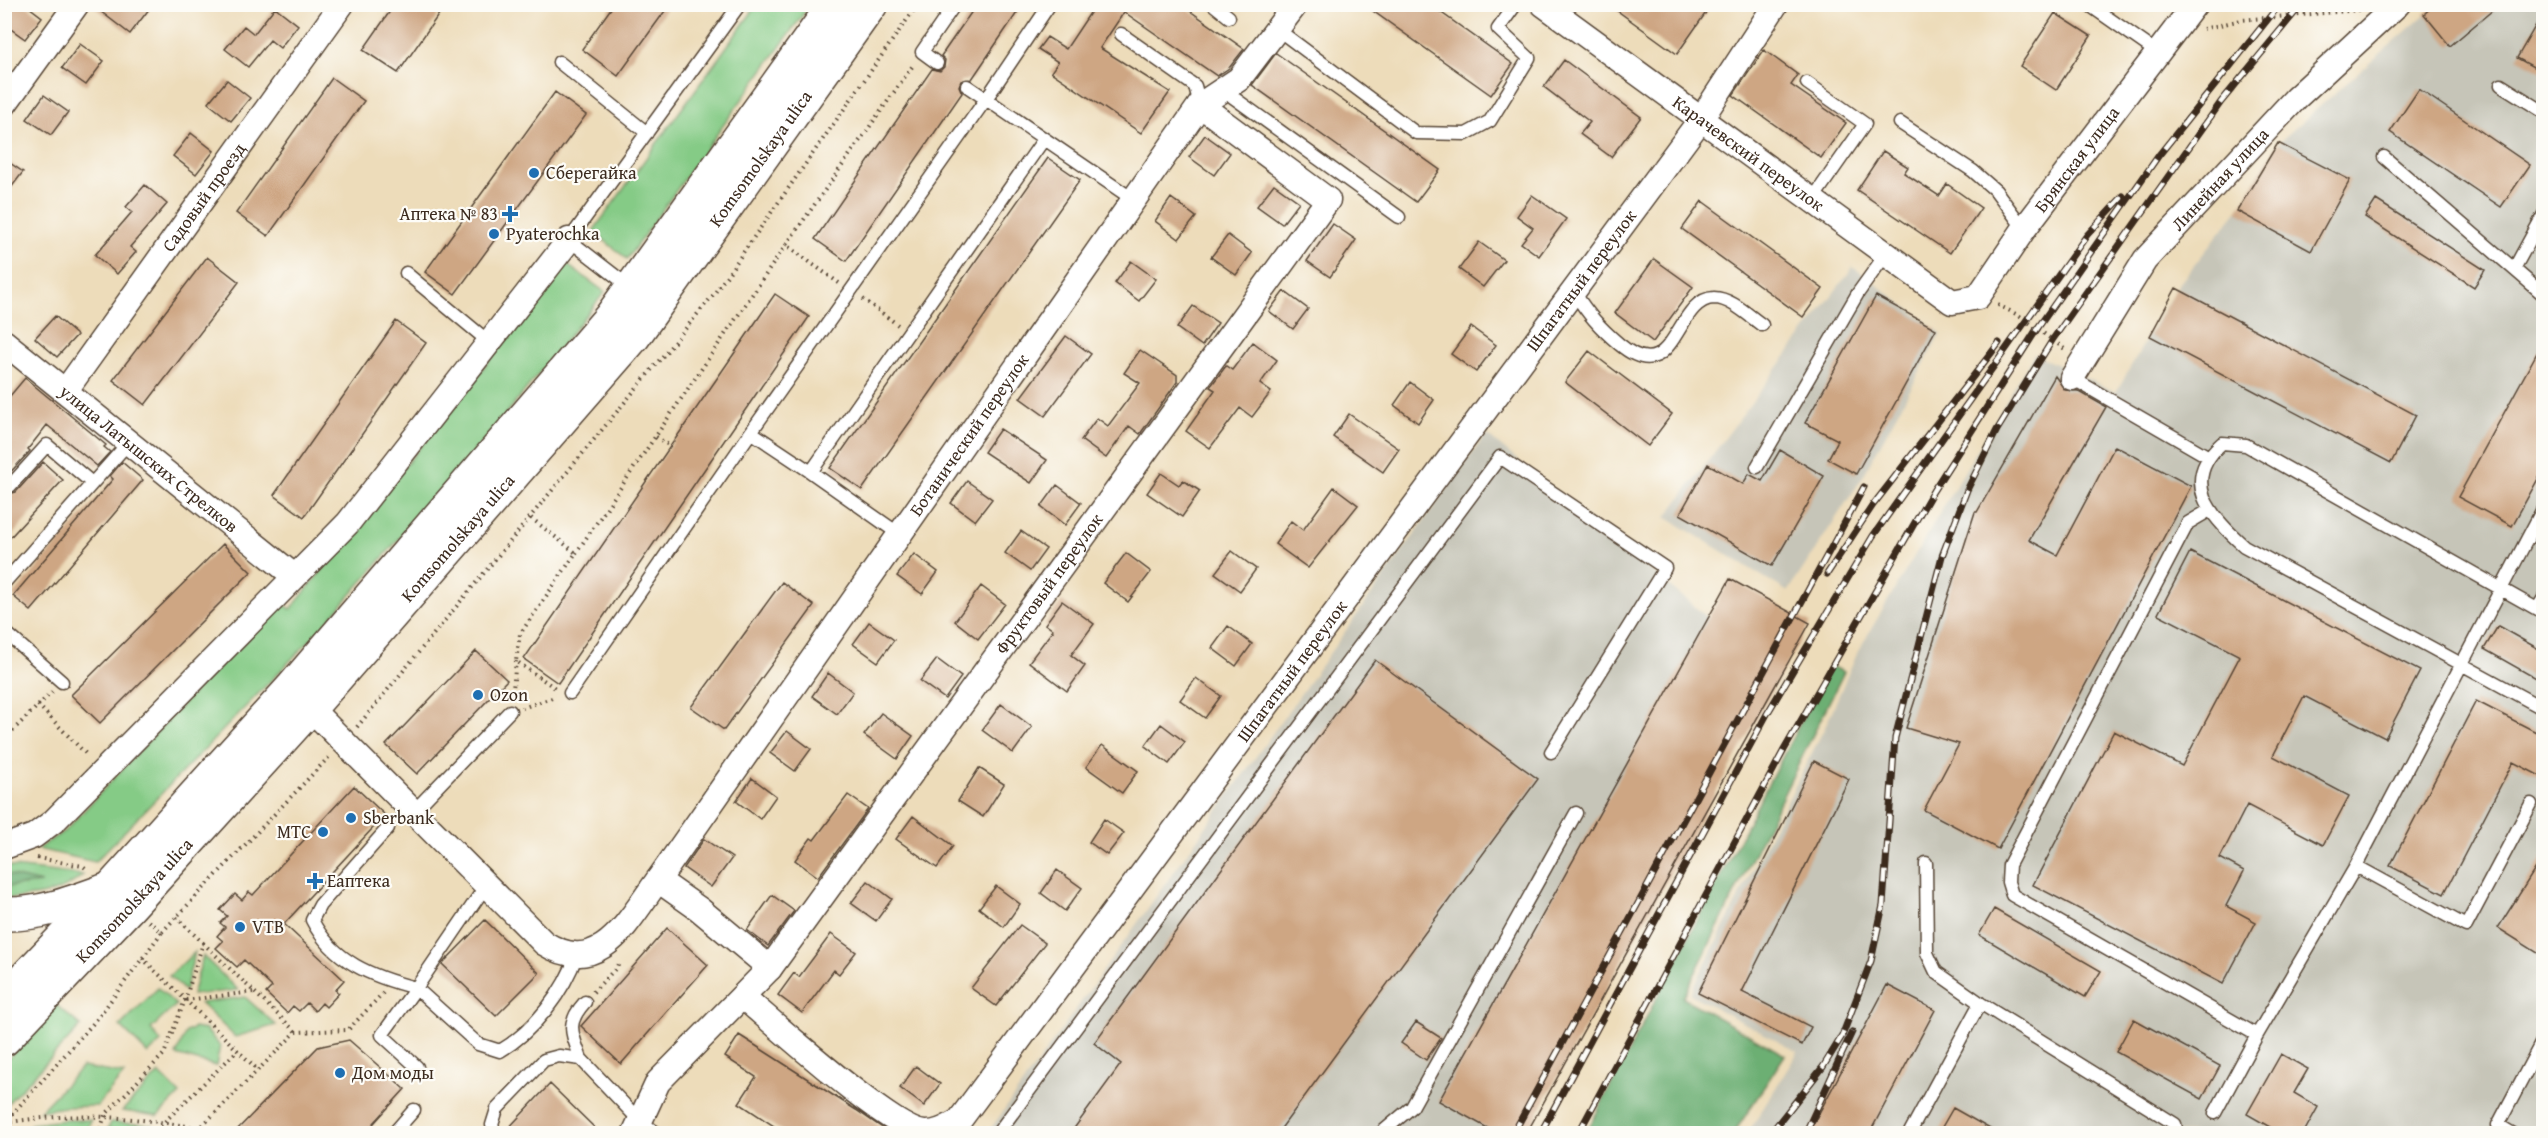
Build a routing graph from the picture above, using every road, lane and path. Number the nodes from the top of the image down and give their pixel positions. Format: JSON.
{"nodes":[{"id":1,"x":77,"y":4,"type":"edge"},
{"id":2,"x":342,"y":4,"type":"edge"},
{"id":3,"x":740,"y":4,"type":"edge"},
{"id":4,"x":835,"y":4,"type":"edge"},
{"id":5,"x":871,"y":4,"type":"edge"},
{"id":6,"x":918,"y":4,"type":"edge"},
{"id":7,"x":955,"y":4,"type":"edge"},
{"id":8,"x":1050,"y":4,"type":"edge"},
{"id":9,"x":1213,"y":4,"type":"edge"},
{"id":10,"x":1296,"y":4,"type":"edge"},
{"id":11,"x":1516,"y":4,"type":"edge"},
{"id":12,"x":1542,"y":4,"type":"edge"},
{"id":13,"x":1776,"y":4,"type":"edge"},
{"id":14,"x":2088,"y":4,"type":"edge"},
{"id":15,"x":2195,"y":4,"type":"edge"},
{"id":16,"x":2397,"y":6,"type":"edge"},
{"id":17,"x":1229,"y":17,"type":"dead end"},
{"id":18,"x":1277,"y":29,"type":"junction"},
{"id":19,"x":1121,"y":34,"type":"dead end"},
{"id":20,"x":2165,"y":44,"type":"junction"},
{"id":21,"x":922,"y":52,"type":"junction"},
{"id":22,"x":559,"y":62,"type":"dead end"},
{"id":23,"x":936,"y":63,"type":"dead end"},
{"id":24,"x":1807,"y":83,"type":"dead end"},
{"id":25,"x":2501,"y":85,"type":"dead end"},
{"id":26,"x":967,"y":86,"type":"dead end"},
{"id":27,"x":1223,"y":90,"type":"junction"},
{"id":28,"x":986,"y":99,"type":"junction"},
{"id":29,"x":4,"y":105,"type":"edge"},
{"id":30,"x":1200,"y":105,"type":"junction"},
{"id":31,"x":2544,"y":112,"type":"edge"},
{"id":32,"x":1701,"y":119,"type":"junction"},
{"id":33,"x":1900,"y":123,"type":"dead end"},
{"id":34,"x":647,"y":133,"type":"junction"},
{"id":35,"x":1044,"y":139,"type":"junction"},
{"id":36,"x":2384,"y":157,"type":"dead end"},
{"id":37,"x":1134,"y":200,"type":"junction"},
{"id":38,"x":1812,"y":200,"type":"junction"},
{"id":39,"x":2544,"y":214,"type":"edge"},
{"id":40,"x":1399,"y":217,"type":"dead end"},
{"id":41,"x":2024,"y":229,"type":"junction"},
{"id":42,"x":569,"y":240,"type":"junction"},
{"id":43,"x":786,"y":245,"type":"junction"},
{"id":44,"x":1886,"y":254,"type":"junction"},
{"id":45,"x":2514,"y":268,"type":"junction"},
{"id":46,"x":406,"y":273,"type":"dead end"},
{"id":47,"x":632,"y":289,"type":"junction"},
{"id":48,"x":850,"y":291,"type":"junction"},
{"id":49,"x":1574,"y":292,"type":"junction"},
{"id":50,"x":2544,"y":295,"type":"edge"},
{"id":51,"x":1978,"y":297,"type":"junction"},
{"id":52,"x":1762,"y":325,"type":"dead end"},
{"id":53,"x":908,"y":333,"type":"junction"},
{"id":54,"x":4,"y":342,"type":"edge"},
{"id":55,"x":489,"y":342,"type":"junction"},
{"id":56,"x":2076,"y":371,"type":"junction"},
{"id":57,"x":66,"y":390,"type":"junction"},
{"id":58,"x":751,"y":432,"type":"junction"},
{"id":59,"x":656,"y":437,"type":"junction"},
{"id":60,"x":129,"y":441,"type":"junction"},
{"id":61,"x":670,"y":446,"type":"dead end"},
{"id":62,"x":2207,"y":456,"type":"junction"},
{"id":63,"x":1757,"y":467,"type":"dead end"},
{"id":64,"x":811,"y":472,"type":"junction"},
{"id":65,"x":92,"y":483,"type":"junction"},
{"id":66,"x":4,"y":487,"type":"edge"},
{"id":67,"x":2544,"y":507,"type":"edge"},
{"id":68,"x":2210,"y":510,"type":"junction"},
{"id":69,"x":531,"y":518,"type":"junction"},
{"id":70,"x":899,"y":534,"type":"junction"},
{"id":71,"x":576,"y":553,"type":"junction"},
{"id":72,"x":294,"y":576,"type":"junction"},
{"id":73,"x":4,"y":583,"type":"edge"},
{"id":74,"x":2500,"y":588,"type":"junction"},
{"id":75,"x":2541,"y":607,"type":"edge"},
{"id":76,"x":4,"y":631,"type":"edge"},
{"id":77,"x":516,"y":661,"type":"junction"},
{"id":78,"x":2460,"y":663,"type":"junction"},
{"id":79,"x":62,"y":682,"type":"joint"},
{"id":80,"x":570,"y":693,"type":"dead end"},
{"id":81,"x":38,"y":705,"type":"junction"},
{"id":82,"x":310,"y":708,"type":"junction"},
{"id":83,"x":2544,"y":709,"type":"edge"},
{"id":84,"x":510,"y":711,"type":"junction"},
{"id":85,"x":4,"y":739,"type":"edge"},
{"id":86,"x":345,"y":742,"type":"junction"},
{"id":87,"x":1551,"y":752,"type":"dead end"},
{"id":88,"x":103,"y":772,"type":"junction"},
{"id":89,"x":2531,"y":804,"type":"dead end"},
{"id":90,"x":413,"y":813,"type":"junction"},
{"id":91,"x":1576,"y":813,"type":"dead end"},
{"id":92,"x":388,"y":828,"type":"dead end"},
{"id":93,"x":4,"y":847,"type":"edge"},
{"id":94,"x":1926,"y":863,"type":"dead end"},
{"id":95,"x":2356,"y":866,"type":"junction"},
{"id":96,"x":658,"y":880,"type":"junction"},
{"id":97,"x":485,"y":887,"type":"junction"},
{"id":98,"x":111,"y":888,"type":"junction"},
{"id":99,"x":4,"y":914,"type":"edge"},
{"id":100,"x":176,"y":917,"type":"junction"},
{"id":101,"x":162,"y":932,"type":"dead end"},
{"id":102,"x":203,"y":943,"type":"junction"},
{"id":103,"x":577,"y":954,"type":"junction"},
{"id":104,"x":142,"y":958,"type":"dead end"},
{"id":105,"x":770,"y":968,"type":"junction"},
{"id":106,"x":17,"y":972,"type":"edge"},
{"id":107,"x":66,"y":974,"type":"junction"},
{"id":108,"x":393,"y":982,"type":"junction"},
{"id":109,"x":416,"y":988,"type":"junction"},
{"id":110,"x":254,"y":992,"type":"junction"},
{"id":111,"x":743,"y":997,"type":"junction"},
{"id":112,"x":4,"y":1000,"type":"edge"},
{"id":113,"x":185,"y":1000,"type":"junction"},
{"id":114,"x":585,"y":1002,"type":"dead end"},
{"id":115,"x":1980,"y":1004,"type":"junction"},
{"id":116,"x":296,"y":1032,"type":"junction"},
{"id":117,"x":2257,"y":1035,"type":"junction"},
{"id":118,"x":2544,"y":1038,"type":"edge"},
{"id":119,"x":4,"y":1039,"type":"edge"},
{"id":120,"x":238,"y":1050,"type":"junction"},
{"id":121,"x":581,"y":1059,"type":"junction"},
{"id":122,"x":417,"y":1066,"type":"dead end"},
{"id":123,"x":258,"y":1070,"type":"junction"},
{"id":124,"x":414,"y":1110,"type":"dead end"},
{"id":125,"x":2215,"y":1113,"type":"dead end"},
{"id":126,"x":105,"y":1115,"type":"junction"},
{"id":127,"x":163,"y":1122,"type":"junction"},
{"id":128,"x":4,"y":1124,"type":"edge"},
{"id":129,"x":200,"y":1128,"type":"junction"},
{"id":130,"x":644,"y":1129,"type":"edge"},
{"id":131,"x":16,"y":1134,"type":"edge"},
{"id":132,"x":99,"y":1134,"type":"edge"},
{"id":133,"x":152,"y":1134,"type":"edge"},
{"id":134,"x":194,"y":1134,"type":"edge"},
{"id":135,"x":393,"y":1134,"type":"edge"},
{"id":136,"x":495,"y":1134,"type":"edge"},
{"id":137,"x":997,"y":1134,"type":"edge"},
{"id":138,"x":1380,"y":1134,"type":"edge"},
{"id":139,"x":1909,"y":1134,"type":"edge"},
{"id":140,"x":2176,"y":1134,"type":"edge"},
{"id":141,"x":2513,"y":1134,"type":"edge"}],
"edges":[{"from":1,"to":29,"type":"street"},
{"from":2,"to":57,"type":"street","name":"Садовый проезд"},
{"from":3,"to":34,"type":"lane"},
{"from":4,"to":47,"type":"main road","name":"Komsomolskaya ulica"},
{"from":5,"to":82,"type":"main road","name":"Komsomolskaya ulica"},
{"from":6,"to":69,"type":"path"},
{"from":7,"to":21,"type":"lane"},
{"from":8,"to":28,"type":"lane"},
{"from":9,"to":17,"type":"lane"},
{"from":10,"to":18,"type":"street","name":"Ботанический переулок"},
{"from":11,"to":18,"type":"lane"},
{"from":12,"to":32,"type":"street","name":"Карачевский переулок"},
{"from":13,"to":32,"type":"street","name":"Шпагатный переулок"},
{"from":14,"to":20,"type":"lane"},
{"from":15,"to":20,"type":"street","name":"Брянская улица"},
{"from":16,"to":20,"type":"path"},
{"from":16,"to":56,"type":"street","name":"Линейная улица"},
{"from":18,"to":27,"type":"street","name":"Ботанический переулок"},
{"from":19,"to":30,"type":"lane"},
{"from":20,"to":41,"type":"street","name":"Брянская улица"},
{"from":21,"to":23,"type":"lane"},
{"from":21,"to":43,"type":"path"},
{"from":22,"to":34,"type":"lane"},
{"from":24,"to":38,"type":"lane"},
{"from":25,"to":31,"type":"lane"},
{"from":26,"to":28,"type":"lane"},
{"from":27,"to":30,"type":"street","name":"Ботанический переулок"},
{"from":27,"to":40,"type":"lane"},
{"from":28,"to":35,"type":"lane"},
{"from":28,"to":48,"type":"lane"},
{"from":30,"to":37,"type":"street","name":"Ботанический переулок"},
{"from":30,"to":105,"type":"street","name":"Фруктовый переулок"},
{"from":32,"to":38,"type":"street","name":"Карачевский переулок"},
{"from":32,"to":49,"type":"street","name":"Шпагатный переулок"},
{"from":33,"to":41,"type":"lane"},
{"from":34,"to":42,"type":"lane"},
{"from":35,"to":37,"type":"lane"},
{"from":35,"to":53,"type":"lane"},
{"from":36,"to":45,"type":"lane"},
{"from":37,"to":70,"type":"street","name":"Ботанический переулок"},
{"from":38,"to":44,"type":"street","name":"Карачевский переулок"},
{"from":39,"to":45,"type":"lane"},
{"from":41,"to":51,"type":"street","name":"Брянская улица"},
{"from":42,"to":47,"type":"lane"},
{"from":42,"to":55,"type":"street"},
{"from":43,"to":48,"type":"path"},
{"from":43,"to":59,"type":"path"},
{"from":44,"to":51,"type":"street","name":"Карачевский переулок"},
{"from":44,"to":63,"type":"lane"},
{"from":45,"to":50,"type":"lane"},
{"from":46,"to":55,"type":"lane"},
{"from":47,"to":98,"type":"main road","name":"Komsomolskaya ulica"},
{"from":48,"to":53,"type":"path"},
{"from":48,"to":58,"type":"lane"},
{"from":49,"to":52,"type":"lane"},
{"from":49,"to":111,"type":"street","name":"Шпагатный переулок"},
{"from":51,"to":56,"type":"path"},
{"from":53,"to":64,"type":"lane"},
{"from":54,"to":57,"type":"street","name":"улица Латышских Стрелков"},
{"from":55,"to":72,"type":"street"},
{"from":56,"to":62,"type":"lane"},
{"from":57,"to":60,"type":"street","name":"улица Латышских Стрелков"},
{"from":58,"to":64,"type":"lane"},
{"from":58,"to":80,"type":"lane"},
{"from":59,"to":61,"type":"path"},
{"from":59,"to":71,"type":"path"},
{"from":60,"to":65,"type":"lane"},
{"from":60,"to":72,"type":"street","name":"улица Латышских Стрелков"},
{"from":62,"to":68,"type":"lane"},
{"from":62,"to":74,"type":"lane"},
{"from":64,"to":70,"type":"lane"},
{"from":65,"to":66,"type":"lane"},
{"from":65,"to":73,"type":"lane"},
{"from":67,"to":74,"type":"lane"},
{"from":68,"to":78,"type":"lane"},
{"from":68,"to":117,"type":"lane"},
{"from":69,"to":71,"type":"path"},
{"from":69,"to":86,"type":"path"},
{"from":70,"to":96,"type":"street","name":"Ботанический переулок"},
{"from":71,"to":77,"type":"path"},
{"from":72,"to":88,"type":"street"},
{"from":74,"to":75,"type":"lane"},
{"from":74,"to":78,"type":"lane"},
{"from":76,"to":79,"type":"lane"},
{"from":77,"to":84,"type":"path"},
{"from":77,"to":84,"type":"path"},
{"from":78,"to":83,"type":"lane"},
{"from":78,"to":95,"type":"lane"},
{"from":79,"to":81,"type":"path"},
{"from":81,"to":85,"type":"path"},
{"from":81,"to":88,"type":"path"},
{"from":82,"to":86,"type":"street"},
{"from":82,"to":107,"type":"main road","name":"Komsomolskaya ulica"},
{"from":84,"to":90,"type":"lane"},
{"from":86,"to":90,"type":"street"},
{"from":86,"to":100,"type":"path"},
{"from":87,"to":137,"type":"lane"},
{"from":88,"to":93,"type":"street"},
{"from":89,"to":95,"type":"lane"},
{"from":90,"to":97,"type":"street"},
{"from":91,"to":138,"type":"lane"},
{"from":92,"to":108,"type":"lane"},
{"from":94,"to":115,"type":"lane"},
{"from":95,"to":117,"type":"lane"},
{"from":96,"to":103,"type":"street","name":"Ботанический переулок"},
{"from":96,"to":105,"type":"street"},
{"from":97,"to":103,"type":"street"},
{"from":97,"to":109,"type":"lane"},
{"from":98,"to":99,"type":"main road"},
{"from":98,"to":106,"type":"main road","name":"Komsomolskaya ulica"},
{"from":100,"to":101,"type":"path"},
{"from":100,"to":102,"type":"path"},
{"from":102,"to":110,"type":"path"},
{"from":102,"to":113,"type":"path"},
{"from":103,"to":109,"type":"lane"},
{"from":104,"to":113,"type":"path"},
{"from":105,"to":111,"type":"street","name":"Фруктовый переулок"},
{"from":106,"to":107,"type":"main road"},
{"from":106,"to":112,"type":"main road","name":"Komsomolskaya ulica"},
{"from":107,"to":119,"type":"main road","name":"Komsomolskaya ulica"},
{"from":108,"to":109,"type":"lane"},
{"from":108,"to":116,"type":"path"},
{"from":109,"to":122,"type":"lane"},
{"from":110,"to":113,"type":"path"},
{"from":110,"to":116,"type":"path"},
{"from":111,"to":130,"type":"street","name":"Фруктовый переулок"},
{"from":113,"to":120,"type":"path"},
{"from":113,"to":126,"type":"path"},
{"from":114,"to":121,"type":"lane"},
{"from":115,"to":139,"type":"lane"},
{"from":115,"to":140,"type":"lane"},
{"from":116,"to":123,"type":"path"},
{"from":117,"to":125,"type":"lane"},
{"from":118,"to":141,"type":"lane"},
{"from":120,"to":123,"type":"path"},
{"from":120,"to":127,"type":"path"},
{"from":121,"to":130,"type":"lane"},
{"from":121,"to":136,"type":"lane"},
{"from":123,"to":129,"type":"path"},
{"from":124,"to":135,"type":"lane"},
{"from":126,"to":127,"type":"path"},
{"from":126,"to":128,"type":"path"},
{"from":126,"to":132,"type":"path"},
{"from":127,"to":129,"type":"path"},
{"from":127,"to":133,"type":"path"},
{"from":128,"to":131,"type":"path"},
{"from":129,"to":134,"type":"path"}]}
